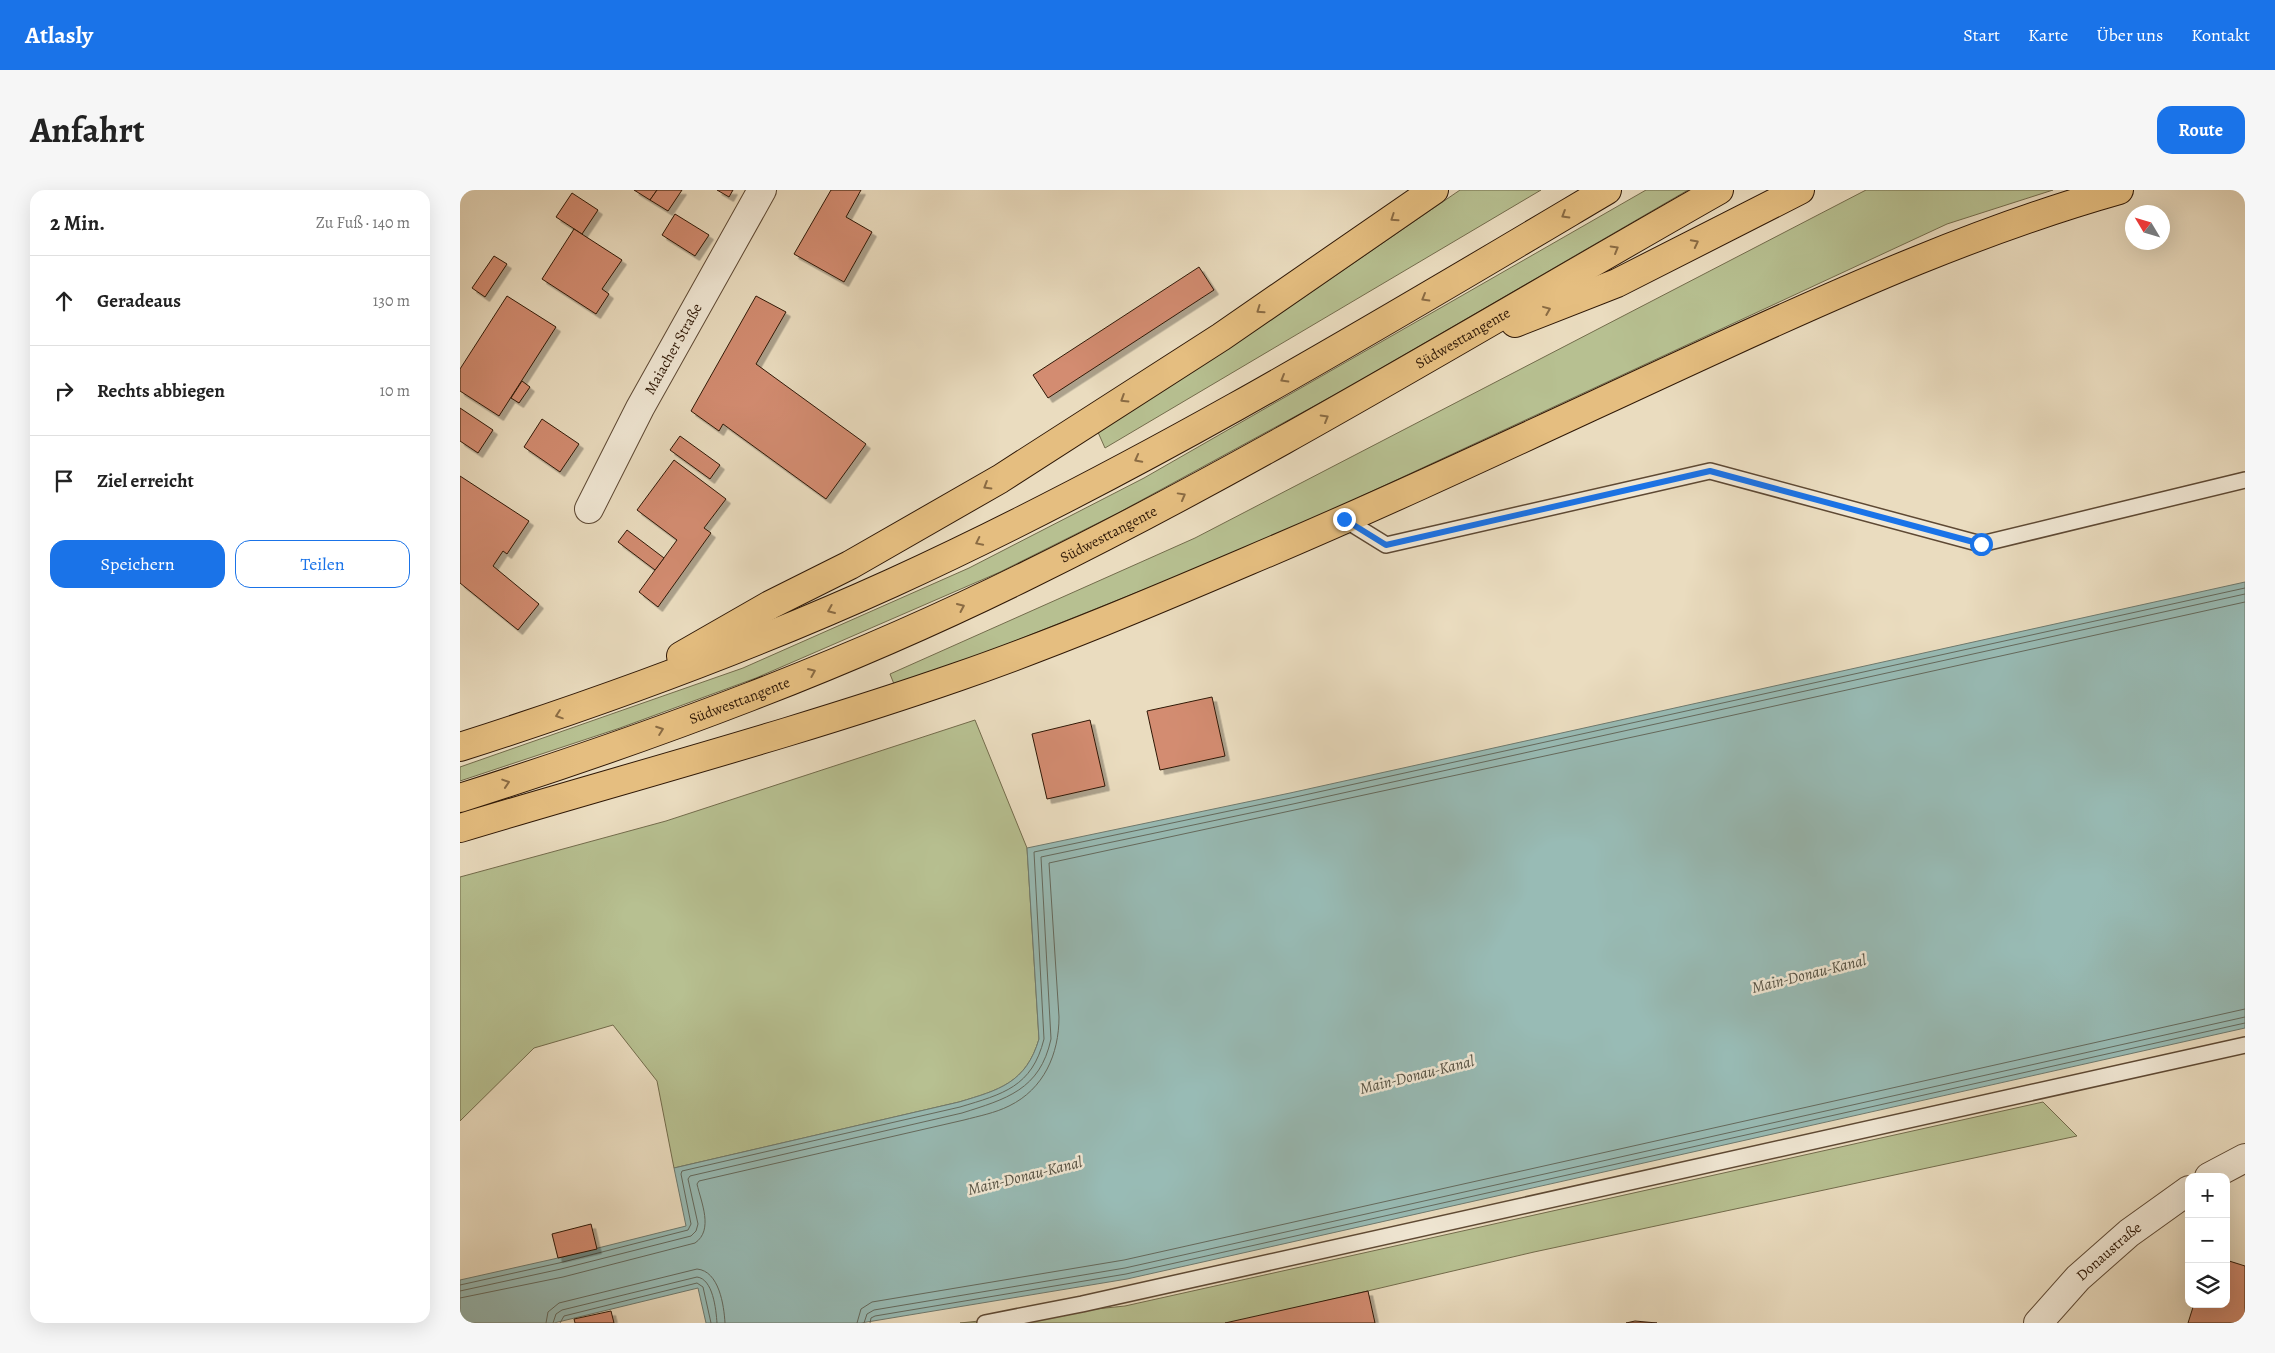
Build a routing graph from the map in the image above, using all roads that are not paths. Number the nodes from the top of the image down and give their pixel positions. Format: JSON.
{"nodes":[{"id":1,"x":762,"y":190,"type":"edge"},
{"id":2,"x":1434,"y":190,"type":"edge"},
{"id":3,"x":1607,"y":190,"type":"edge"},
{"id":4,"x":1719,"y":190,"type":"edge"},
{"id":5,"x":1800,"y":190,"type":"edge"},
{"id":6,"x":2120,"y":190,"type":"edge"},
{"id":7,"x":1437,"y":354,"type":"junction"},
{"id":8,"x":2245,"y":480,"type":"edge"},
{"id":9,"x":589,"y":509,"type":"dead end"},
{"id":10,"x":1344,"y":519,"type":"junction"},
{"id":11,"x":605,"y":699,"type":"junction"},
{"id":12,"x":460,"y":747,"type":"edge"},
{"id":13,"x":460,"y":798,"type":"edge"},
{"id":14,"x":460,"y":828,"type":"edge"},
{"id":15,"x":2245,"y":1045,"type":"edge"},
{"id":16,"x":2245,"y":1158,"type":"edge"},
{"id":17,"x":2217,"y":1173,"type":"edge"},
{"id":18,"x":2185,"y":1193,"type":"edge"},
{"id":19,"x":985,"y":1323,"type":"edge"},
{"id":20,"x":2038,"y":1323,"type":"edge"}],
"edges":[{"from":1,"to":9,"type":"street","name":"Maiacher Straße"},
{"from":2,"to":11,"type":"highway","one_way":true},
{"from":3,"to":11,"type":"highway","one_way":true},
{"from":7,"to":4,"type":"highway","name":"Südwesttangente","one_way":true},
{"from":7,"to":5,"type":"highway","one_way":true},
{"from":6,"to":10,"type":"highway"},
{"from":13,"to":7,"type":"highway","name":"Südwesttangente","one_way":true},
{"from":8,"to":10,"type":"lane"},
{"from":10,"to":14,"type":"highway"},
{"from":11,"to":12,"type":"highway","one_way":true},
{"from":15,"to":19,"type":"lane"},
{"from":16,"to":17,"type":"street"},
{"from":18,"to":20,"type":"street","name":"Donaustraße"}]}
